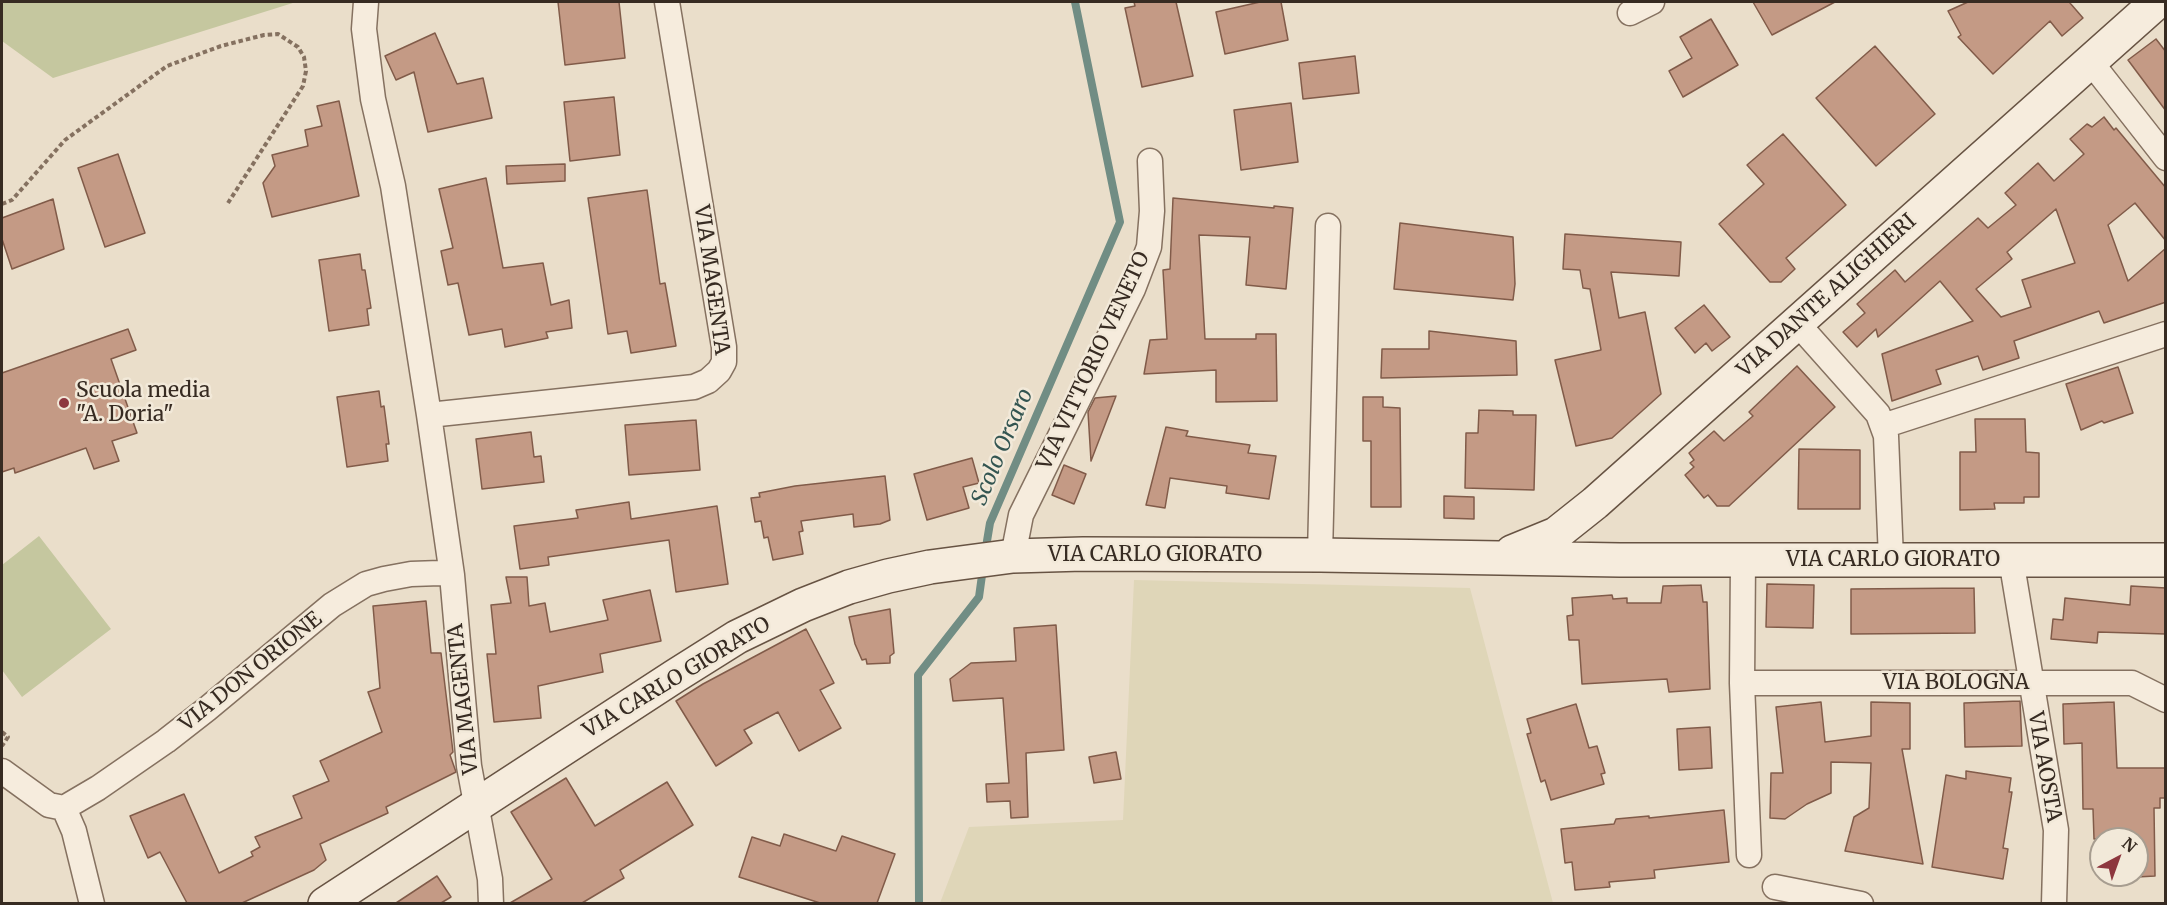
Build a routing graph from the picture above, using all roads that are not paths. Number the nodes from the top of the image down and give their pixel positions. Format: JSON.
{"nodes":[{"id":1,"x":366,"y":2,"type":"edge"},
{"id":2,"x":667,"y":2,"type":"edge"},
{"id":3,"x":1652,"y":2,"type":"edge"},
{"id":4,"x":2157,"y":2,"type":"edge"},
{"id":5,"x":1630,"y":13,"type":"dead end"},
{"id":6,"x":2090,"y":61,"type":"junction"},
{"id":7,"x":2166,"y":158,"type":"edge"},
{"id":8,"x":1150,"y":161,"type":"dead end"},
{"id":9,"x":1328,"y":226,"type":"dead end"},
{"id":10,"x":1797,"y":323,"type":"junction"},
{"id":11,"x":2166,"y":334,"type":"edge"},
{"id":12,"x":429,"y":415,"type":"junction"},
{"id":13,"x":1883,"y":426,"type":"junction"},
{"id":14,"x":1595,"y":503,"type":"junction"},
{"id":15,"x":1556,"y":534,"type":"junction"},
{"id":16,"x":1320,"y":555,"type":"junction"},
{"id":17,"x":1007,"y":557,"type":"junction"},
{"id":18,"x":1480,"y":557,"type":"junction"},
{"id":19,"x":1891,"y":559,"type":"junction"},
{"id":20,"x":2011,"y":559,"type":"junction"},
{"id":21,"x":1620,"y":560,"type":"junction"},
{"id":22,"x":2166,"y":560,"type":"edge"},
{"id":23,"x":1743,"y":561,"type":"junction"},
{"id":24,"x":452,"y":575,"type":"junction"},
{"id":25,"x":2030,"y":682,"type":"junction"},
{"id":26,"x":1742,"y":683,"type":"junction"},
{"id":27,"x":2166,"y":700,"type":"edge"},
{"id":28,"x":2,"y":771,"type":"edge"},
{"id":29,"x":64,"y":808,"type":"junction"},
{"id":30,"x":466,"y":812,"type":"junction"},
{"id":31,"x":1749,"y":855,"type":"dead end"},
{"id":32,"x":1775,"y":887,"type":"dead end"},
{"id":33,"x":92,"y":903,"type":"edge"},
{"id":34,"x":326,"y":903,"type":"edge"},
{"id":35,"x":491,"y":903,"type":"edge"},
{"id":36,"x":1861,"y":903,"type":"edge"},
{"id":37,"x":2054,"y":903,"type":"edge"}],
"edges":[{"from":1,"to":12,"type":"street","name":"VIA MAGENTA"},
{"from":2,"to":12,"type":"street","name":"VIA MAGENTA"},
{"from":3,"to":5,"type":"street"},
{"from":4,"to":6,"type":"street","name":"VIA DANTE ALIGHIERI"},
{"from":6,"to":7,"type":"street"},
{"from":6,"to":10,"type":"street","name":"VIA DANTE ALIGHIERI"},
{"from":8,"to":17,"type":"street","name":"VIA VITTORIO VENETO"},
{"from":9,"to":16,"type":"street"},
{"from":10,"to":13,"type":"street"},
{"from":10,"to":14,"type":"street","name":"VIA DANTE ALIGHIERI"},
{"from":11,"to":13,"type":"street"},
{"from":12,"to":24,"type":"street","name":"VIA MAGENTA"},
{"from":13,"to":19,"type":"street"},
{"from":14,"to":15,"type":"street","name":"VIA DANTE ALIGHIERI"},
{"from":14,"to":21,"type":"street"},
{"from":15,"to":18,"type":"street","name":"VIA DANTE ALIGHIERI"},
{"from":15,"to":21,"type":"street","name":"VIA CARLO GIORATO"},
{"from":16,"to":17,"type":"street","name":"VIA CARLO GIORATO"},
{"from":16,"to":18,"type":"street","name":"VIA CARLO GIORATO"},
{"from":17,"to":30,"type":"street","name":"VIA CARLO GIORATO"},
{"from":18,"to":21,"type":"street","name":"VIA CARLO GIORATO"},
{"from":19,"to":20,"type":"street","name":"VIA CARLO GIORATO"},
{"from":19,"to":23,"type":"street","name":"VIA CARLO GIORATO"},
{"from":20,"to":22,"type":"street","name":"VIA CARLO GIORATO"},
{"from":20,"to":25,"type":"street","name":"VIA AOSTA"},
{"from":21,"to":23,"type":"street","name":"VIA CARLO GIORATO"},
{"from":23,"to":26,"type":"street"},
{"from":24,"to":29,"type":"street","name":"VIA DON ORIONE"},
{"from":24,"to":30,"type":"street","name":"VIA MAGENTA"},
{"from":25,"to":26,"type":"street","name":"VIA BOLOGNA"},
{"from":25,"to":27,"type":"street","name":"VIA BOLOGNA"},
{"from":25,"to":37,"type":"street","name":"VIA AOSTA"},
{"from":26,"to":31,"type":"street"},
{"from":28,"to":29,"type":"street"},
{"from":29,"to":33,"type":"street"},
{"from":30,"to":34,"type":"street","name":"VIA CARLO GIORATO"},
{"from":30,"to":35,"type":"street"},
{"from":32,"to":36,"type":"street"}]}
